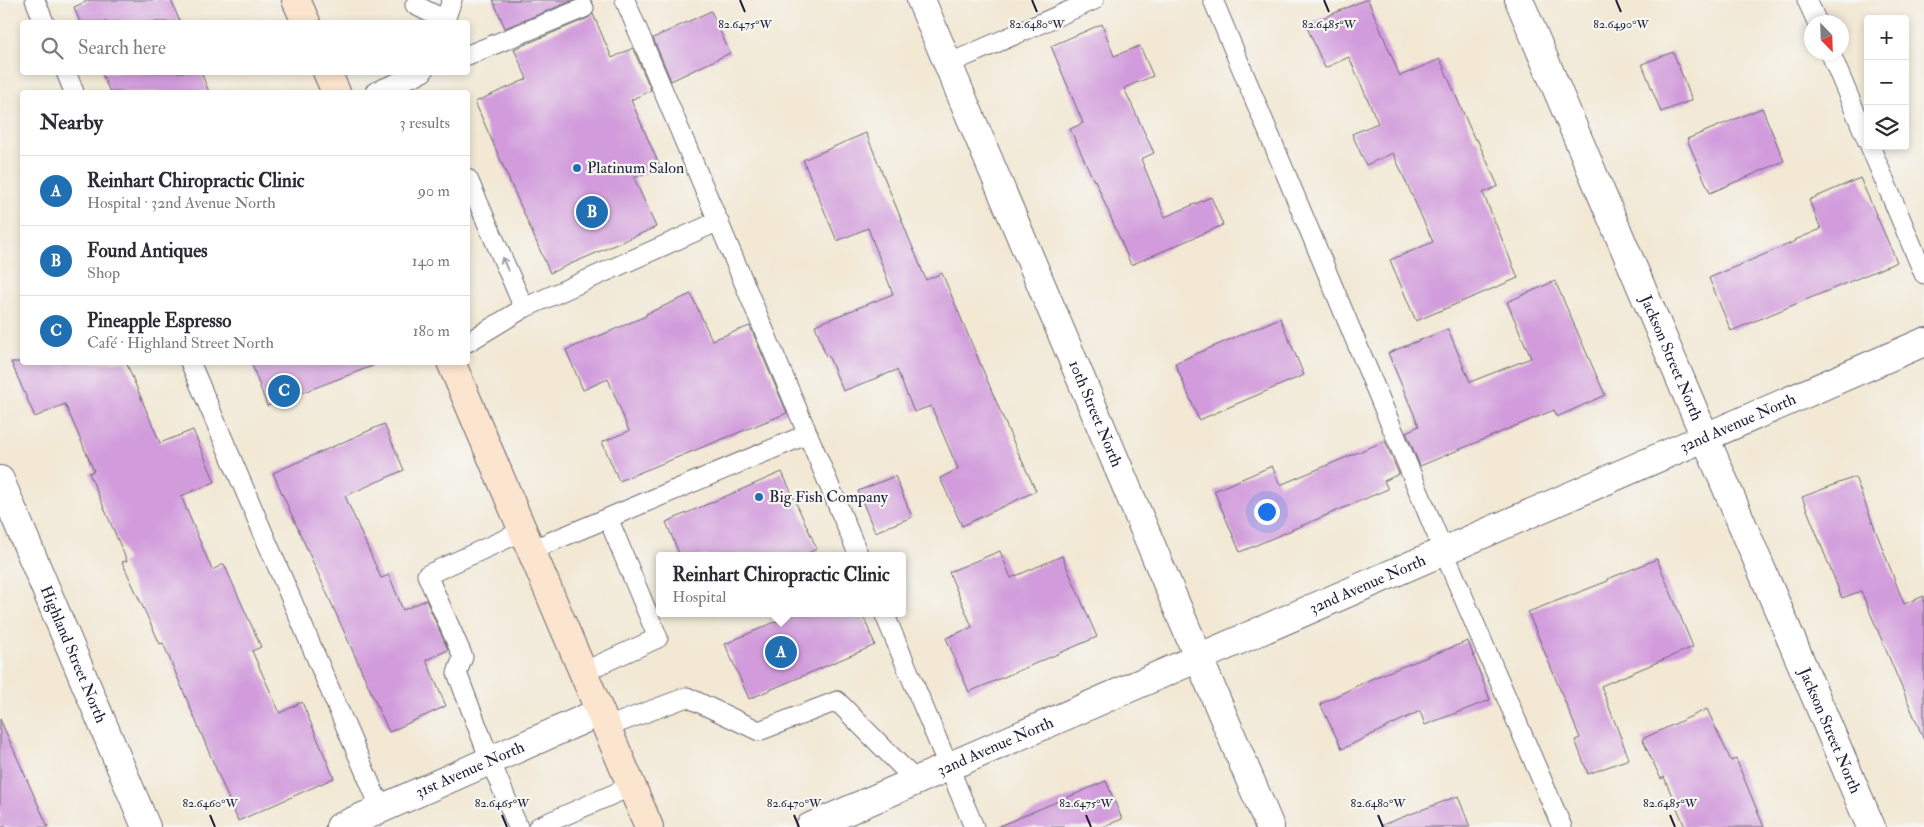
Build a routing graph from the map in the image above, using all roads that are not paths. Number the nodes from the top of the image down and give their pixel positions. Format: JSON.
{"nodes":[{"id":1,"x":35,"y":0,"type":"edge"},
{"id":2,"x":296,"y":0,"type":"edge"},
{"id":3,"x":452,"y":0,"type":"edge"},
{"id":4,"x":625,"y":0,"type":"edge"},
{"id":5,"x":921,"y":0,"type":"edge"},
{"id":6,"x":1094,"y":0,"type":"edge"},
{"id":7,"x":1213,"y":0,"type":"edge"},
{"id":8,"x":1519,"y":0,"type":"edge"},
{"id":9,"x":1807,"y":0,"type":"edge"},
{"id":10,"x":415,"y":5,"type":"dead end"},
{"id":11,"x":584,"y":8,"type":"dead end"},
{"id":12,"x":1814,"y":15,"type":"edge"},
{"id":13,"x":43,"y":20,"type":"edge"},
{"id":14,"x":305,"y":20,"type":"edge"},
{"id":15,"x":444,"y":20,"type":"edge"},
{"id":16,"x":446,"y":20,"type":"edge"},
{"id":17,"x":470,"y":54,"type":"edge"},
{"id":18,"x":1833,"y":60,"type":"edge"},
{"id":19,"x":948,"y":64,"type":"junction"},
{"id":20,"x":67,"y":75,"type":"edge"},
{"id":21,"x":328,"y":75,"type":"edge"},
{"id":22,"x":416,"y":75,"type":"edge"},
{"id":23,"x":73,"y":90,"type":"edge"},
{"id":24,"x":335,"y":90,"type":"edge"},
{"id":25,"x":380,"y":90,"type":"edge"},
{"id":26,"x":1864,"y":133,"type":"edge"},
{"id":27,"x":1872,"y":150,"type":"edge"},
{"id":28,"x":470,"y":184,"type":"edge"},
{"id":29,"x":718,"y":221,"type":"junction"},
{"id":30,"x":1924,"y":274,"type":"edge"},
{"id":31,"x":524,"y":308,"type":"junction"},
{"id":32,"x":470,"y":341,"type":"edge"},
{"id":33,"x":1924,"y":342,"type":"edge"},
{"id":34,"x":191,"y":365,"type":"edge"},
{"id":35,"x":452,"y":365,"type":"edge"},
{"id":36,"x":808,"y":434,"type":"junction"},
{"id":37,"x":1707,"y":438,"type":"junction"},
{"id":38,"x":0,"y":480,"type":"edge"},
{"id":39,"x":608,"y":518,"type":"junction"},
{"id":40,"x":527,"y":540,"type":"junction"},
{"id":41,"x":857,"y":552,"type":"edge"},
{"id":42,"x":1444,"y":552,"type":"junction"},
{"id":43,"x":886,"y":617,"type":"edge"},
{"id":44,"x":1198,"y":658,"type":"junction"},
{"id":45,"x":583,"y":672,"type":"junction"},
{"id":46,"x":603,"y":719,"type":"junction"},
{"id":47,"x":490,"y":760,"type":"junction"},
{"id":48,"x":948,"y":767,"type":"junction"},
{"id":49,"x":916,"y":781,"type":"junction"},
{"id":50,"x":632,"y":786,"type":"junction"},
{"id":51,"x":381,"y":809,"type":"junction"},
{"id":52,"x":146,"y":827,"type":"edge"},
{"id":53,"x":340,"y":827,"type":"edge"},
{"id":54,"x":518,"y":827,"type":"edge"},
{"id":55,"x":538,"y":827,"type":"edge"},
{"id":56,"x":649,"y":827,"type":"edge"},
{"id":57,"x":810,"y":827,"type":"edge"},
{"id":58,"x":974,"y":827,"type":"edge"},
{"id":59,"x":1270,"y":827,"type":"edge"},
{"id":60,"x":1562,"y":827,"type":"edge"},
{"id":61,"x":1871,"y":827,"type":"edge"}],
"edges":[{"from":1,"to":13,"type":"lane"},
{"from":2,"to":14,"type":"main road"},
{"from":3,"to":16,"type":"lane"},
{"from":4,"to":29,"type":"lane"},
{"from":5,"to":19,"type":"street","name":"10th Street North"},
{"from":6,"to":19,"type":"lane"},
{"from":7,"to":42,"type":"lane"},
{"from":8,"to":37,"type":"street","name":"Jackson Street North"},
{"from":9,"to":12,"type":"lane"},
{"from":10,"to":15,"type":"lane"},
{"from":11,"to":17,"type":"lane"},
{"from":18,"to":26,"type":"lane"},
{"from":19,"to":44,"type":"street","name":"10th Street North"},
{"from":20,"to":23,"type":"lane"},
{"from":21,"to":24,"type":"main road"},
{"from":22,"to":25,"type":"lane"},
{"from":27,"to":30,"type":"lane"},
{"from":31,"to":28,"type":"lane","one_way":true},
{"from":29,"to":31,"type":"lane"},
{"from":29,"to":36,"type":"lane"},
{"from":31,"to":32,"type":"lane"},
{"from":33,"to":37,"type":"street","name":"32nd Avenue North"},
{"from":34,"to":51,"type":"lane"},
{"from":35,"to":40,"type":"main road"},
{"from":36,"to":39,"type":"lane"},
{"from":36,"to":41,"type":"lane"},
{"from":37,"to":42,"type":"street","name":"32nd Avenue North"},
{"from":37,"to":61,"type":"street","name":"Jackson Street North"},
{"from":38,"to":52,"type":"street","name":"Highland Street North"},
{"from":39,"to":40,"type":"lane"},
{"from":39,"to":45,"type":"lane"},
{"from":40,"to":45,"type":"main road"},
{"from":40,"to":47,"type":"lane"},
{"from":42,"to":44,"type":"street","name":"32nd Avenue North"},
{"from":42,"to":60,"type":"lane"},
{"from":43,"to":48,"type":"lane"},
{"from":44,"to":48,"type":"street","name":"32nd Avenue North"},
{"from":44,"to":59,"type":"street","name":"10th Street North"},
{"from":45,"to":46,"type":"main road"},
{"from":46,"to":47,"type":"street","name":"31st Avenue North"},
{"from":46,"to":49,"type":"lane"},
{"from":46,"to":50,"type":"main road"},
{"from":47,"to":51,"type":"street","name":"31st Avenue North"},
{"from":47,"to":54,"type":"lane"},
{"from":48,"to":49,"type":"street","name":"32nd Avenue North"},
{"from":48,"to":58,"type":"lane"},
{"from":49,"to":57,"type":"street","name":"32nd Avenue North"},
{"from":50,"to":55,"type":"lane"},
{"from":50,"to":56,"type":"main road"},
{"from":51,"to":53,"type":"street","name":"31st Avenue North"}]}
